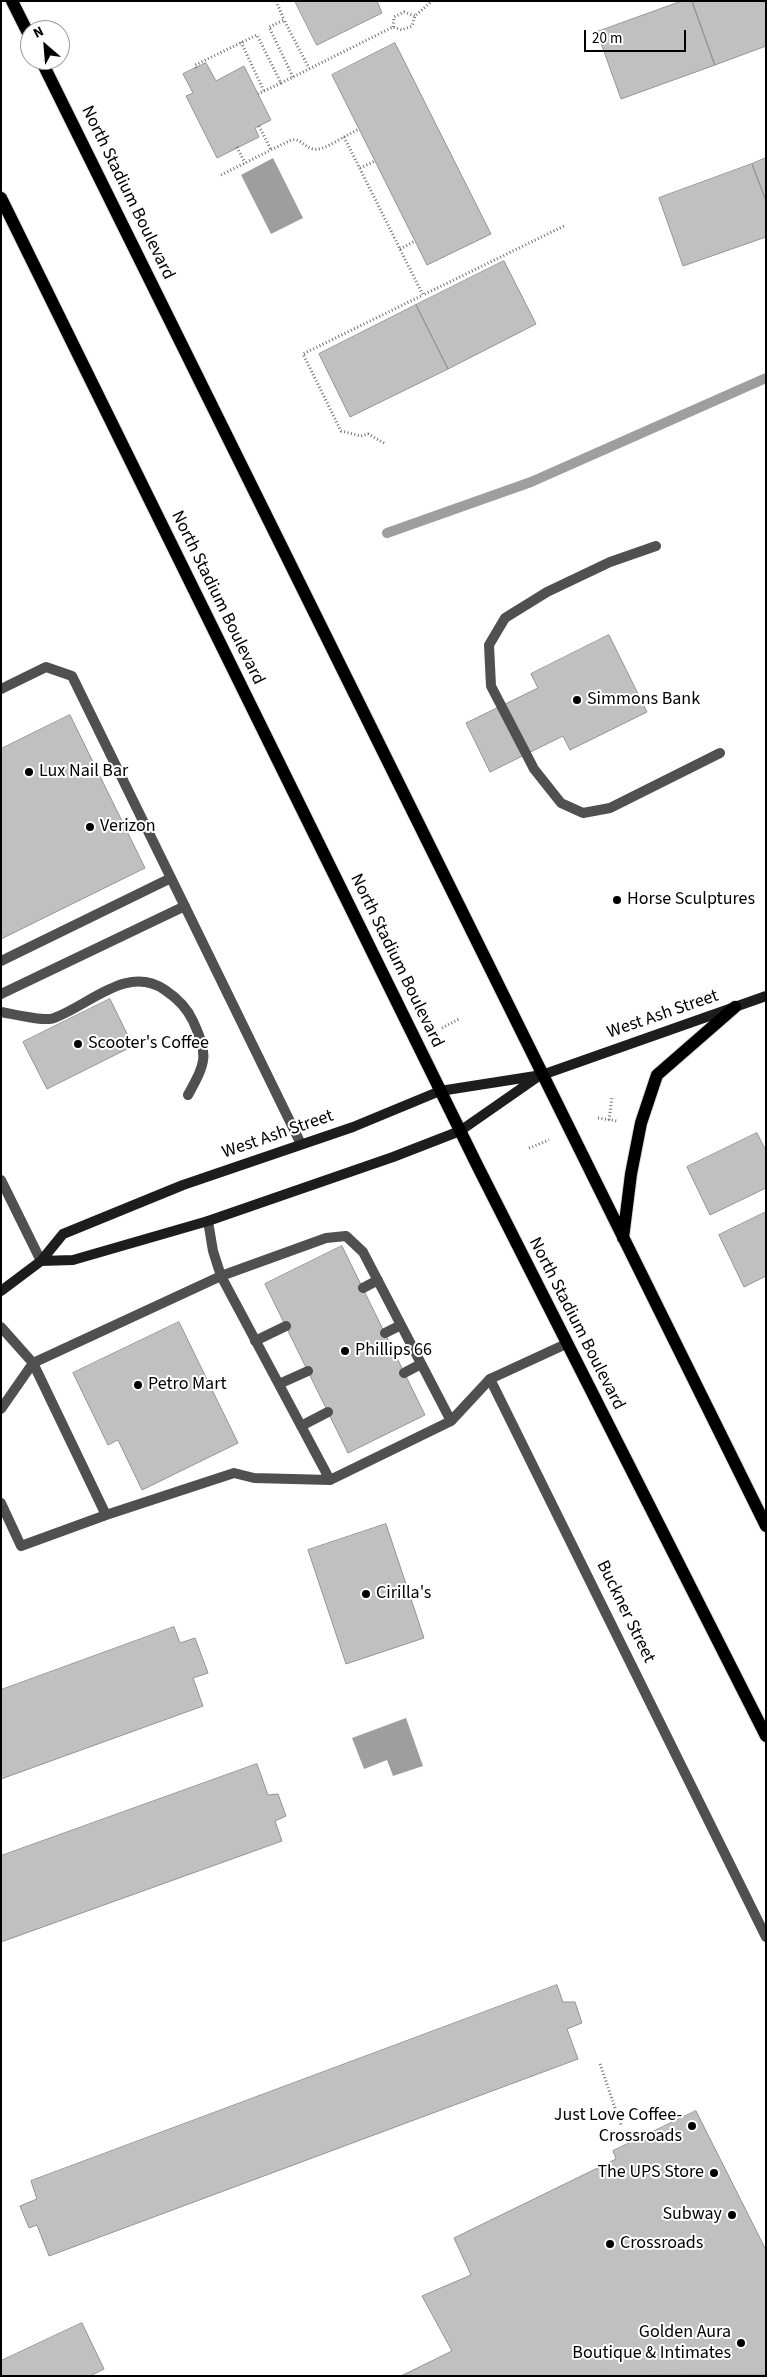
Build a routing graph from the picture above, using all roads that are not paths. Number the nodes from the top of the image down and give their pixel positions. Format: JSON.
{"nodes":[{"id":1,"x":12,"y":1,"type":"edge"},
{"id":2,"x":22,"y":20,"type":"edge"},
{"id":3,"x":46,"y":70,"type":"edge"},
{"id":4,"x":1,"y":198,"type":"edge"},
{"id":5,"x":656,"y":546,"type":"dead end"},
{"id":6,"x":1,"y":689,"type":"edge"},
{"id":7,"x":720,"y":753,"type":"dead end"},
{"id":8,"x":171,"y":878,"type":"junction"},
{"id":9,"x":185,"y":906,"type":"junction"},
{"id":10,"x":1,"y":961,"type":"edge"},
{"id":11,"x":1,"y":994,"type":"edge"},
{"id":12,"x":766,"y":996,"type":"edge"},
{"id":13,"x":735,"y":1007,"type":"junction"},
{"id":14,"x":1,"y":1012,"type":"edge"},
{"id":15,"x":542,"y":1075,"type":"junction"},
{"id":16,"x":440,"y":1091,"type":"junction"},
{"id":17,"x":188,"y":1095,"type":"dead end"},
{"id":18,"x":460,"y":1131,"type":"junction"},
{"id":19,"x":301,"y":1144,"type":"junction"},
{"id":20,"x":1,"y":1180,"type":"edge"},
{"id":21,"x":208,"y":1221,"type":"junction"},
{"id":22,"x":623,"y":1238,"type":"junction"},
{"id":23,"x":41,"y":1261,"type":"junction"},
{"id":24,"x":221,"y":1276,"type":"junction"},
{"id":25,"x":378,"y":1280,"type":"junction"},
{"id":26,"x":363,"y":1288,"type":"dead end"},
{"id":27,"x":1,"y":1291,"type":"edge"},
{"id":28,"x":401,"y":1325,"type":"junction"},
{"id":29,"x":286,"y":1326,"type":"dead end"},
{"id":30,"x":1,"y":1327,"type":"edge"},
{"id":31,"x":385,"y":1333,"type":"dead end"},
{"id":32,"x":255,"y":1341,"type":"junction"},
{"id":33,"x":566,"y":1344,"type":"junction"},
{"id":34,"x":33,"y":1363,"type":"junction"},
{"id":35,"x":421,"y":1364,"type":"junction"},
{"id":36,"x":308,"y":1371,"type":"dead end"},
{"id":37,"x":404,"y":1373,"type":"dead end"},
{"id":38,"x":490,"y":1378,"type":"junction"},
{"id":39,"x":279,"y":1384,"type":"junction"},
{"id":40,"x":1,"y":1409,"type":"edge"},
{"id":41,"x":328,"y":1412,"type":"dead end"},
{"id":42,"x":451,"y":1421,"type":"junction"},
{"id":43,"x":301,"y":1426,"type":"junction"},
{"id":44,"x":330,"y":1480,"type":"junction"},
{"id":45,"x":1,"y":1504,"type":"edge"},
{"id":46,"x":106,"y":1515,"type":"junction"},
{"id":47,"x":766,"y":1526,"type":"edge"},
{"id":48,"x":766,"y":1736,"type":"edge"},
{"id":49,"x":766,"y":1937,"type":"edge"}],
"edges":[{"from":1,"to":2,"type":"main road"},
{"from":3,"to":15,"type":"main road","name":"North Stadium Boulevard"},
{"from":4,"to":16,"type":"main road","name":"North Stadium Boulevard"},
{"from":5,"to":7,"type":"street"},
{"from":6,"to":8,"type":"street"},
{"from":8,"to":9,"type":"street"},
{"from":8,"to":10,"type":"street"},
{"from":9,"to":11,"type":"street"},
{"from":9,"to":19,"type":"street"},
{"from":12,"to":13,"type":"street","name":"West Ash Street"},
{"from":13,"to":15,"type":"street","name":"West Ash Street"},
{"from":13,"to":22,"type":"main road"},
{"from":14,"to":17,"type":"street"},
{"from":15,"to":16,"type":"street","name":"West Ash Street"},
{"from":15,"to":18,"type":"street","name":"West Ash Street"},
{"from":15,"to":22,"type":"main road","name":"North Stadium Boulevard"},
{"from":16,"to":18,"type":"main road","name":"North Stadium Boulevard"},
{"from":16,"to":19,"type":"street","name":"West Ash Street"},
{"from":18,"to":21,"type":"street","name":"West Ash Street"},
{"from":18,"to":33,"type":"main road","name":"North Stadium Boulevard"},
{"from":19,"to":23,"type":"street","name":"West Ash Street"},
{"from":20,"to":23,"type":"street"},
{"from":21,"to":23,"type":"street","name":"West Ash Street"},
{"from":21,"to":24,"type":"street"},
{"from":22,"to":47,"type":"main road","name":"North Stadium Boulevard"},
{"from":23,"to":27,"type":"street","name":"West Ash Street"},
{"from":24,"to":25,"type":"street"},
{"from":24,"to":32,"type":"street"},
{"from":24,"to":34,"type":"street"},
{"from":25,"to":26,"type":"street"},
{"from":25,"to":28,"type":"street"},
{"from":28,"to":31,"type":"street"},
{"from":28,"to":35,"type":"street"},
{"from":29,"to":32,"type":"street"},
{"from":30,"to":34,"type":"street"},
{"from":32,"to":39,"type":"street"},
{"from":33,"to":38,"type":"street"},
{"from":33,"to":48,"type":"main road","name":"North Stadium Boulevard"},
{"from":34,"to":40,"type":"street"},
{"from":34,"to":46,"type":"street"},
{"from":35,"to":37,"type":"street"},
{"from":35,"to":42,"type":"street"},
{"from":36,"to":39,"type":"street"},
{"from":38,"to":42,"type":"street"},
{"from":38,"to":49,"type":"street","name":"Buckner Street"},
{"from":39,"to":43,"type":"street"},
{"from":41,"to":43,"type":"street"},
{"from":42,"to":44,"type":"street"},
{"from":43,"to":44,"type":"street"},
{"from":44,"to":46,"type":"street"},
{"from":45,"to":46,"type":"street"}]}
